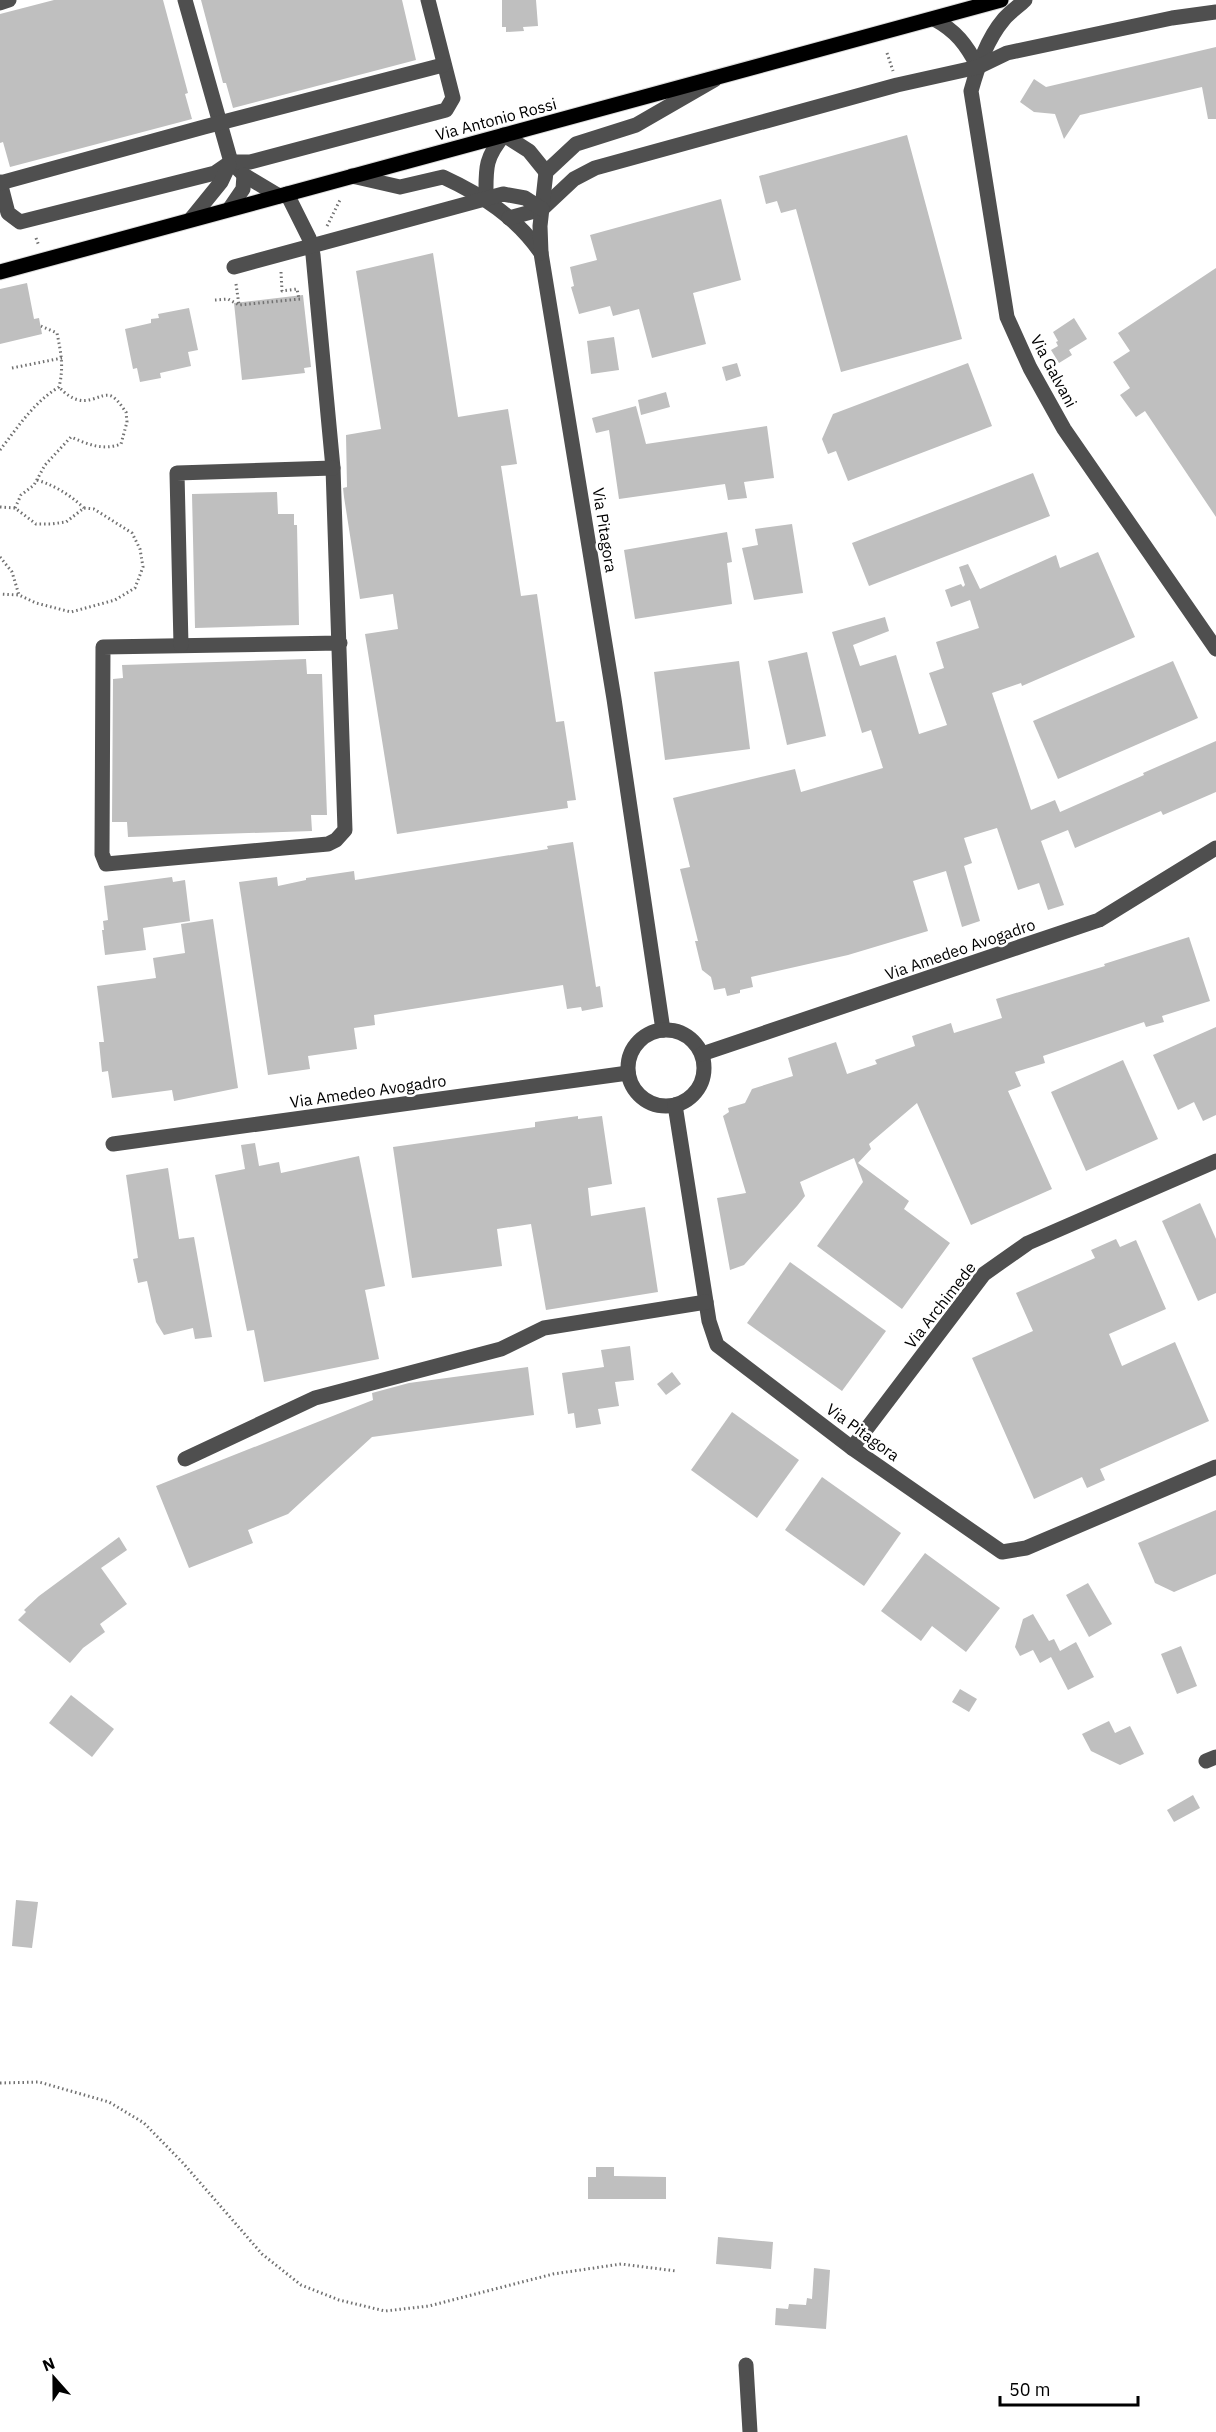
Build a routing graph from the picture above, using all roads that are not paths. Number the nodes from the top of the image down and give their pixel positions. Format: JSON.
{"nodes":[{"id":1,"x":9,"y":0,"type":"edge"},
{"id":2,"x":185,"y":0,"type":"edge"},
{"id":3,"x":428,"y":0,"type":"edge"},
{"id":4,"x":1001,"y":0,"type":"edge"},
{"id":5,"x":1025,"y":0,"type":"edge"},
{"id":6,"x":0,"y":3,"type":"edge"},
{"id":7,"x":1216,"y":12,"type":"edge"},
{"id":8,"x":934,"y":19,"type":"junction"},
{"id":9,"x":444,"y":65,"type":"junction"},
{"id":10,"x":978,"y":67,"type":"junction"},
{"id":11,"x":716,"y":79,"type":"junction"},
{"id":12,"x":219,"y":123,"type":"junction"},
{"id":13,"x":504,"y":135,"type":"junction"},
{"id":14,"x":231,"y":162,"type":"junction"},
{"id":15,"x":546,"y":172,"type":"junction"},
{"id":16,"x":244,"y":175,"type":"junction"},
{"id":17,"x":352,"y":176,"type":"junction"},
{"id":18,"x":0,"y":183,"type":"edge"},
{"id":19,"x":283,"y":195,"type":"junction"},
{"id":20,"x":486,"y":199,"type":"junction"},
{"id":21,"x":230,"y":208,"type":"junction"},
{"id":22,"x":542,"y":209,"type":"junction"},
{"id":23,"x":509,"y":218,"type":"junction"},
{"id":24,"x":191,"y":219,"type":"junction"},
{"id":25,"x":310,"y":242,"type":"junction"},
{"id":26,"x":541,"y":253,"type":"junction"},
{"id":27,"x":234,"y":267,"type":"road end"},
{"id":28,"x":0,"y":272,"type":"edge"},
{"id":29,"x":333,"y":468,"type":"junction"},
{"id":30,"x":340,"y":643,"type":"junction"},
{"id":31,"x":181,"y":645,"type":"junction"},
{"id":32,"x":1216,"y":649,"type":"edge"},
{"id":33,"x":1216,"y":848,"type":"edge"},
{"id":34,"x":663,"y":1030,"type":"junction"},
{"id":35,"x":702,"y":1054,"type":"junction"},
{"id":36,"x":628,"y":1073,"type":"junction"},
{"id":37,"x":675,"y":1105,"type":"junction"},
{"id":38,"x":113,"y":1144,"type":"dead end"},
{"id":39,"x":1216,"y":1161,"type":"edge"},
{"id":40,"x":706,"y":1302,"type":"junction"},
{"id":41,"x":852,"y":1448,"type":"junction"},
{"id":42,"x":185,"y":1460,"type":"dead end"},
{"id":43,"x":1216,"y":1467,"type":"edge"},
{"id":44,"x":746,"y":2364,"type":"dead end"},
{"id":45,"x":750,"y":2432,"type":"edge"}],
"edges":[{"from":1,"to":6,"type":"street"},
{"from":2,"to":12,"type":"street"},
{"from":3,"to":9,"type":"street"},
{"from":4,"to":8,"type":"main road","name":"Via Antonio Rossi"},
{"from":5,"to":10,"type":"street"},
{"from":7,"to":10,"type":"street"},
{"from":8,"to":10,"type":"street"},
{"from":8,"to":11,"type":"main road","name":"Via Antonio Rossi"},
{"from":9,"to":12,"type":"street","name":"Via Antonio Rossi"},
{"from":9,"to":14,"type":"street","name":"Via Antonio Rossi"},
{"from":10,"to":22,"type":"street"},
{"from":10,"to":32,"type":"street","name":"Via Galvani"},
{"from":11,"to":13,"type":"main road","name":"Via Antonio Rossi"},
{"from":11,"to":15,"type":"street"},
{"from":12,"to":14,"type":"street"},
{"from":12,"to":18,"type":"street","name":"Via Antonio Rossi"},
{"from":13,"to":15,"type":"street"},
{"from":13,"to":17,"type":"main road","name":"Via Antonio Rossi"},
{"from":13,"to":20,"type":"street"},
{"from":14,"to":16,"type":"street"},
{"from":14,"to":18,"type":"street","name":"Via Antonio Rossi"},
{"from":14,"to":24,"type":"street"},
{"from":15,"to":22,"type":"street"},
{"from":16,"to":19,"type":"street"},
{"from":16,"to":21,"type":"street"},
{"from":17,"to":19,"type":"main road","name":"Via Antonio Rossi"},
{"from":17,"to":20,"type":"street","name":"Via Pitagora"},
{"from":19,"to":21,"type":"main road","name":"Via Antonio Rossi"},
{"from":19,"to":25,"type":"street"},
{"from":20,"to":22,"type":"street"},
{"from":20,"to":23,"type":"street","name":"Via Pitagora"},
{"from":20,"to":25,"type":"street"},
{"from":21,"to":24,"type":"main road","name":"Via Antonio Rossi"},
{"from":22,"to":23,"type":"street"},
{"from":22,"to":26,"type":"street"},
{"from":23,"to":26,"type":"street","name":"Via Pitagora"},
{"from":24,"to":28,"type":"main road","name":"Via Antonio Rossi"},
{"from":25,"to":27,"type":"street"},
{"from":25,"to":29,"type":"street"},
{"from":26,"to":34,"type":"street","name":"Via Pitagora"},
{"from":29,"to":30,"type":"street"},
{"from":29,"to":31,"type":"street"},
{"from":30,"to":31,"type":"street"},
{"from":30,"to":31,"type":"street"},
{"from":33,"to":35,"type":"street","name":"Via Amedeo Avogadro"},
{"from":34,"to":35,"type":"street"},
{"from":34,"to":36,"type":"street"},
{"from":35,"to":37,"type":"street"},
{"from":36,"to":37,"type":"street"},
{"from":36,"to":38,"type":"street","name":"Via Amedeo Avogadro"},
{"from":37,"to":40,"type":"street","name":"Via Pitagora"},
{"from":39,"to":41,"type":"street","name":"Via Archimede"},
{"from":40,"to":41,"type":"street","name":"Via Pitagora"},
{"from":40,"to":42,"type":"street"},
{"from":41,"to":43,"type":"street","name":"Via Pitagora"},
{"from":44,"to":45,"type":"street"}]}
